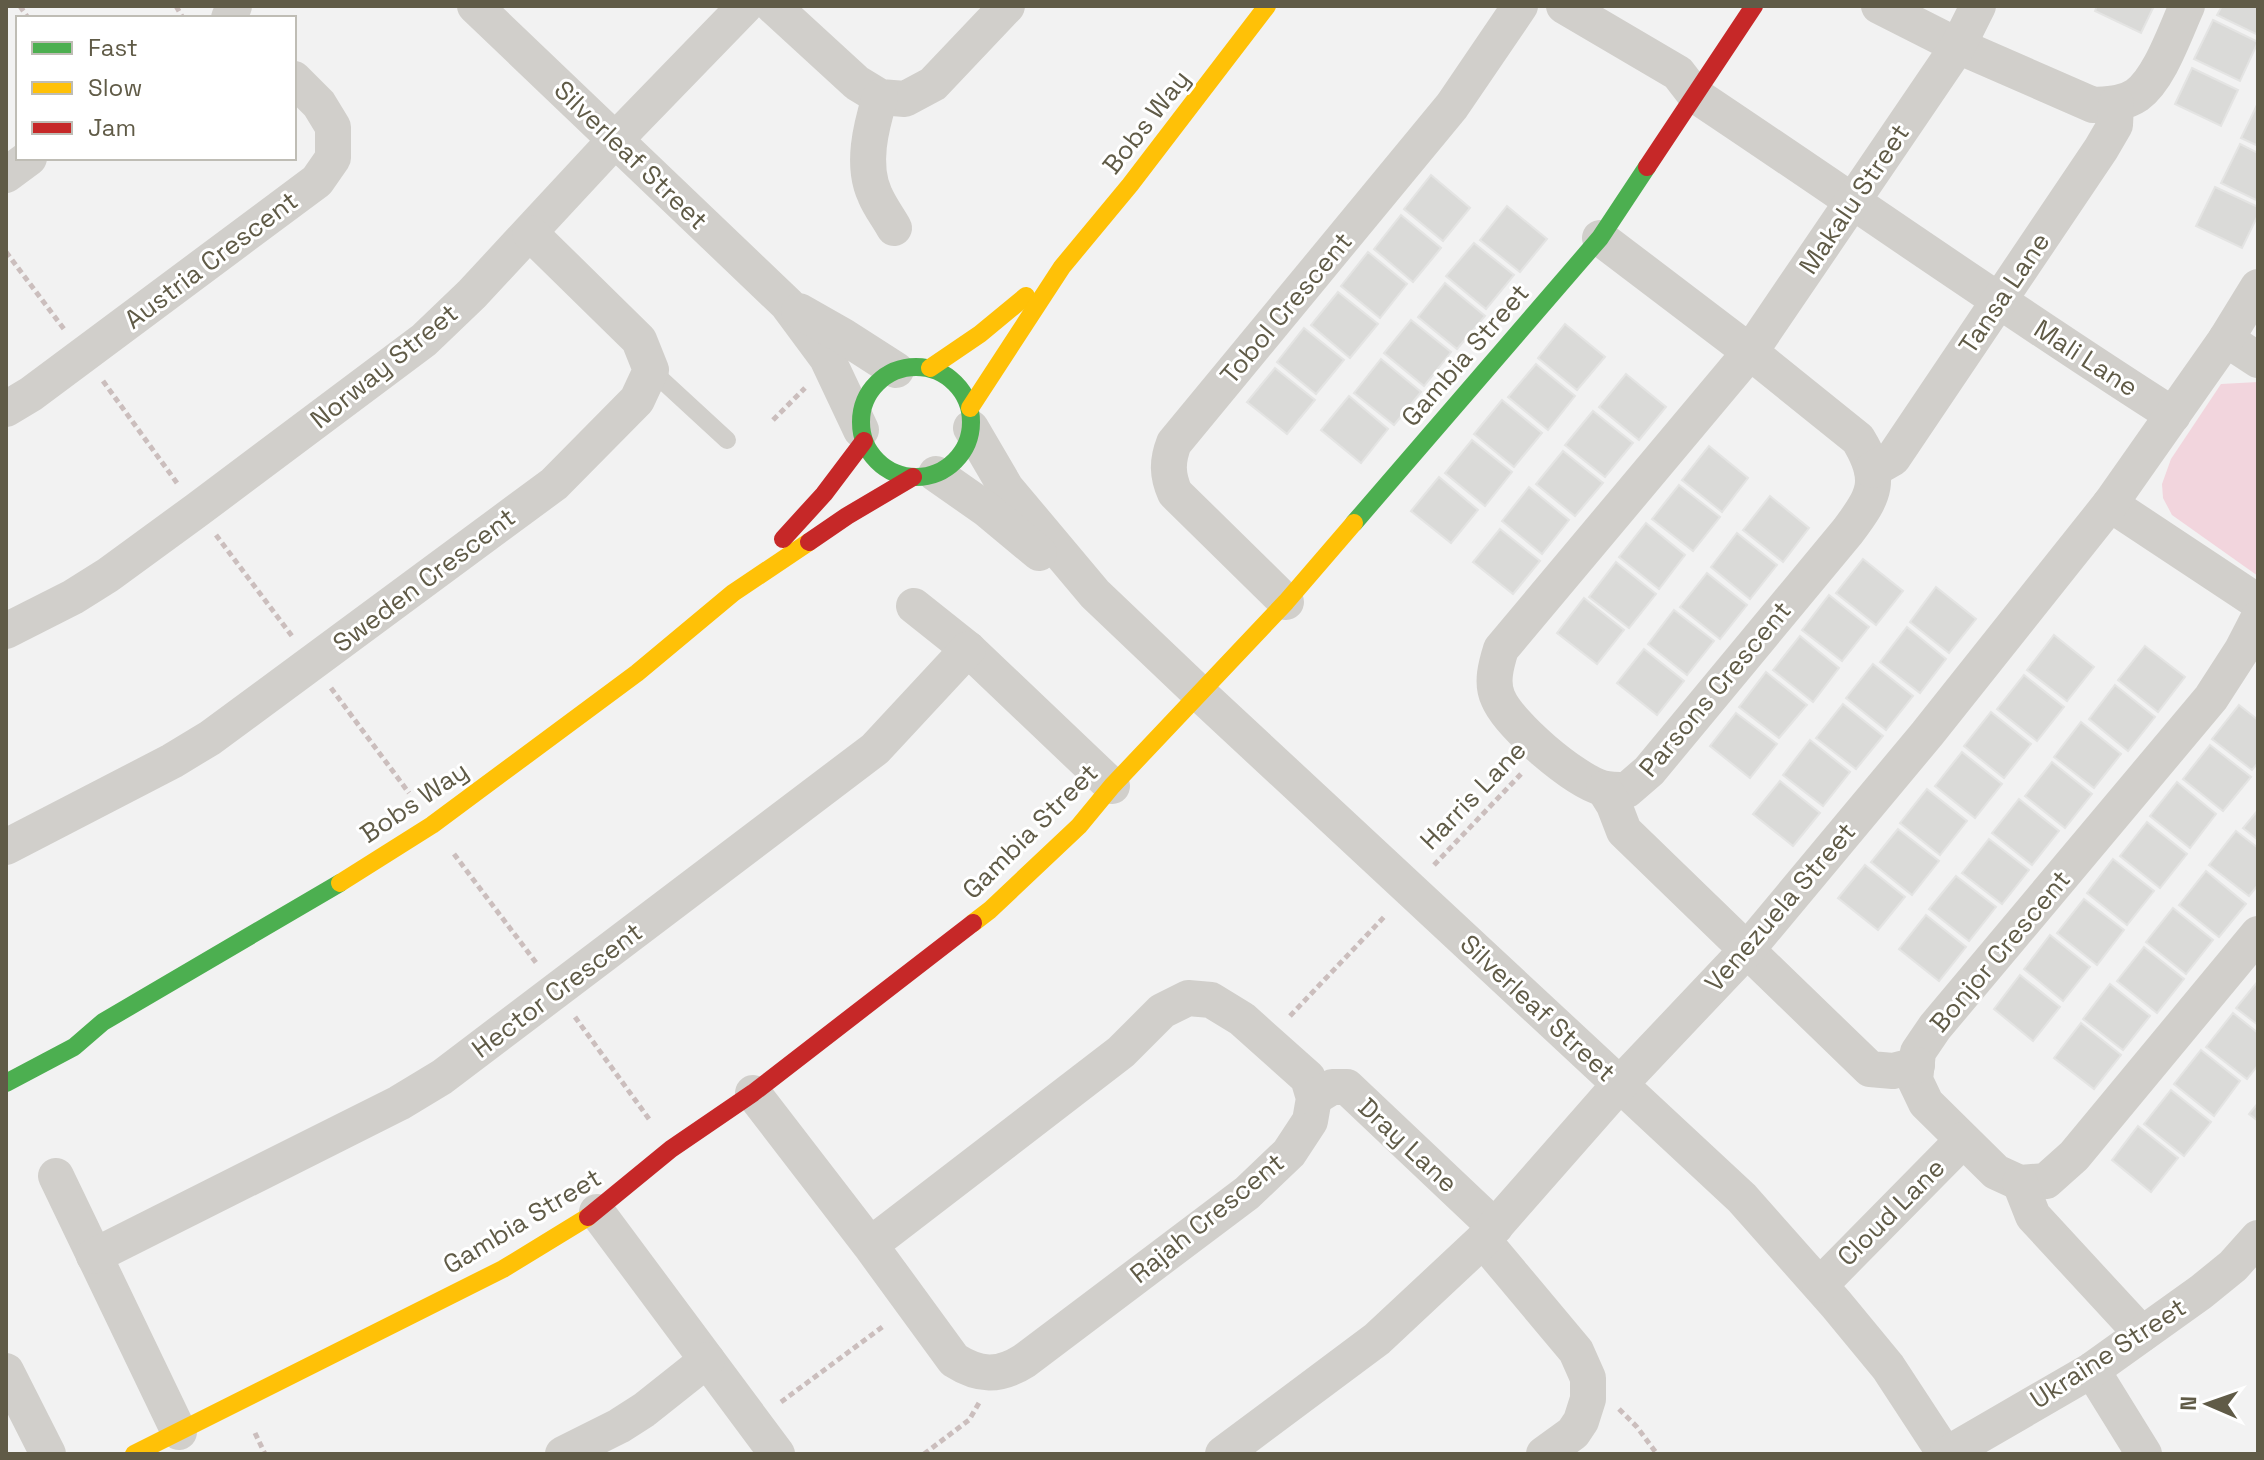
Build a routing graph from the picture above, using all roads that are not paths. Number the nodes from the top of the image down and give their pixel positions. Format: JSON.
{"nodes":[{"id":1,"x":475,"y":6,"type":"edge"},
{"id":2,"x":745,"y":6,"type":"edge"},
{"id":3,"x":773,"y":6,"type":"edge"},
{"id":4,"x":1007,"y":6,"type":"edge"},
{"id":5,"x":1267,"y":6,"type":"edge"},
{"id":6,"x":1520,"y":6,"type":"edge"},
{"id":7,"x":1564,"y":6,"type":"edge"},
{"id":8,"x":1754,"y":6,"type":"edge"},
{"id":9,"x":1879,"y":6,"type":"edge"},
{"id":10,"x":1978,"y":6,"type":"edge"},
{"id":11,"x":2187,"y":6,"type":"edge"},
{"id":12,"x":1958,"y":46,"type":"junction"},
{"id":13,"x":296,"y":81,"type":"edge"},
{"id":14,"x":1695,"y":95,"type":"junction"},
{"id":15,"x":880,"y":97,"type":"junction"},
{"id":16,"x":2116,"y":104,"type":"junction"},
{"id":17,"x":615,"y":140,"type":"junction"},
{"id":18,"x":26,"y":160,"type":"edge"},
{"id":19,"x":6,"y":175,"type":"edge"},
{"id":20,"x":1853,"y":200,"type":"junction"},
{"id":21,"x":894,"y":228,"type":"dead end"},
{"id":22,"x":530,"y":233,"type":"junction"},
{"id":23,"x":1600,"y":238,"type":"junction"},
{"id":24,"x":1062,"y":267,"type":"junction"},
{"id":25,"x":2258,"y":287,"type":"edge"},
{"id":26,"x":1999,"y":301,"type":"junction"},
{"id":27,"x":787,"y":304,"type":"junction"},
{"id":28,"x":2226,"y":339,"type":"junction"},
{"id":29,"x":1750,"y":352,"type":"junction"},
{"id":30,"x":2258,"y":360,"type":"edge"},
{"id":31,"x":913,"y":369,"type":"junction"},
{"id":32,"x":651,"y":370,"type":"junction"},
{"id":33,"x":6,"y":409,"type":"edge"},
{"id":34,"x":2173,"y":415,"type":"junction"},
{"id":35,"x":970,"y":418,"type":"junction"},
{"id":36,"x":863,"y":435,"type":"junction"},
{"id":37,"x":727,"y":440,"type":"dead end"},
{"id":38,"x":1872,"y":470,"type":"junction"},
{"id":39,"x":924,"y":476,"type":"junction"},
{"id":40,"x":2110,"y":504,"type":"junction"},
{"id":41,"x":733,"y":593,"type":"junction"},
{"id":42,"x":1095,"y":594,"type":"junction"},
{"id":43,"x":1286,"y":602,"type":"junction"},
{"id":44,"x":2258,"y":602,"type":"edge"},
{"id":45,"x":914,"y":606,"type":"dead end"},
{"id":46,"x":2258,"y":619,"type":"edge"},
{"id":47,"x":6,"y":631,"type":"edge"},
{"id":48,"x":968,"y":649,"type":"junction"},
{"id":49,"x":1199,"y":693,"type":"junction"},
{"id":50,"x":1112,"y":786,"type":"junction"},
{"id":51,"x":1604,"y":789,"type":"junction"},
{"id":52,"x":6,"y":847,"type":"edge"},
{"id":53,"x":2258,"y":934,"type":"edge"},
{"id":54,"x":1746,"y":951,"type":"junction"},
{"id":55,"x":103,"y":1022,"type":"junction"},
{"id":56,"x":77,"y":1025,"type":"dead end"},
{"id":57,"x":1917,"y":1065,"type":"junction"},
{"id":58,"x":6,"y":1083,"type":"edge"},
{"id":59,"x":1620,"y":1084,"type":"junction"},
{"id":60,"x":753,"y":1093,"type":"junction"},
{"id":61,"x":1314,"y":1098,"type":"junction"},
{"id":62,"x":1963,"y":1140,"type":"junction"},
{"id":63,"x":56,"y":1176,"type":"dead end"},
{"id":64,"x":2020,"y":1183,"type":"junction"},
{"id":65,"x":597,"y":1212,"type":"junction"},
{"id":66,"x":1489,"y":1233,"type":"junction"},
{"id":67,"x":2258,"y":1238,"type":"edge"},
{"id":68,"x":870,"y":1245,"type":"junction"},
{"id":69,"x":94,"y":1256,"type":"junction"},
{"id":70,"x":1820,"y":1285,"type":"junction"},
{"id":71,"x":2142,"y":1334,"type":"junction"},
{"id":72,"x":707,"y":1360,"type":"junction"},
{"id":73,"x":2092,"y":1370,"type":"junction"},
{"id":74,"x":6,"y":1371,"type":"edge"},
{"id":75,"x":179,"y":1432,"type":"junction"},
{"id":76,"x":48,"y":1454,"type":"edge"},
{"id":77,"x":134,"y":1454,"type":"edge"},
{"id":78,"x":563,"y":1454,"type":"edge"},
{"id":79,"x":777,"y":1454,"type":"edge"},
{"id":80,"x":1223,"y":1454,"type":"edge"},
{"id":81,"x":1544,"y":1454,"type":"edge"},
{"id":82,"x":1946,"y":1454,"type":"edge"},
{"id":83,"x":2144,"y":1454,"type":"edge"}],
"edges":[{"from":1,"to":17,"type":"street","name":"Silverleaf Street"},
{"from":2,"to":17,"type":"street","name":"Norway Street"},
{"from":3,"to":15,"type":"street"},
{"from":4,"to":15,"type":"street"},
{"from":5,"to":24,"type":"street","name":"Bobs Way"},
{"from":6,"to":43,"type":"street","name":"Tobol Crescent"},
{"from":7,"to":14,"type":"street","name":"Mali Lane"},
{"from":8,"to":14,"type":"street","name":"Gambia Street"},
{"from":9,"to":12,"type":"street"},
{"from":10,"to":12,"type":"street","name":"Makalu Street"},
{"from":11,"to":16,"type":"street"},
{"from":12,"to":16,"type":"street"},
{"from":12,"to":20,"type":"street","name":"Makalu Street"},
{"from":13,"to":33,"type":"street","name":"Austria Crescent"},
{"from":14,"to":20,"type":"street","name":"Mali Lane"},
{"from":14,"to":23,"type":"street","name":"Gambia Street"},
{"from":15,"to":21,"type":"street"},
{"from":16,"to":26,"type":"street","name":"Tansa Lane"},
{"from":17,"to":22,"type":"street","name":"Norway Street"},
{"from":17,"to":27,"type":"street","name":"Silverleaf Street"},
{"from":18,"to":19,"type":"street"},
{"from":20,"to":26,"type":"street","name":"Mali Lane"},
{"from":20,"to":29,"type":"street","name":"Makalu Street"},
{"from":22,"to":32,"type":"street"},
{"from":22,"to":47,"type":"street","name":"Norway Street"},
{"from":23,"to":29,"type":"street"},
{"from":23,"to":43,"type":"street","name":"Gambia Street"},
{"from":24,"to":31,"type":"street","name":"Bobs Way"},
{"from":24,"to":35,"type":"street","name":"Bobs Way"},
{"from":25,"to":28,"type":"street","name":"Venezuela Street"},
{"from":26,"to":34,"type":"street","name":"Mali Lane"},
{"from":26,"to":38,"type":"street","name":"Tansa Lane"},
{"from":27,"to":31,"type":"street"},
{"from":27,"to":36,"type":"street"},
{"from":28,"to":30,"type":"street"},
{"from":28,"to":34,"type":"street","name":"Venezuela Street"},
{"from":29,"to":38,"type":"street"},
{"from":29,"to":51,"type":"street","name":"Parsons Crescent"},
{"from":31,"to":35,"type":"street"},
{"from":31,"to":36,"type":"street"},
{"from":32,"to":37,"type":"lane"},
{"from":32,"to":52,"type":"street","name":"Sweden Crescent"},
{"from":34,"to":40,"type":"street","name":"Venezuela Street"},
{"from":35,"to":39,"type":"street"},
{"from":35,"to":42,"type":"street","name":"Silverleaf Street"},
{"from":36,"to":39,"type":"street"},
{"from":36,"to":41,"type":"street","name":"Bobs Way"},
{"from":38,"to":51,"type":"street","name":"Parsons Crescent"},
{"from":39,"to":41,"type":"street","name":"Bobs Way"},
{"from":39,"to":42,"type":"street","name":"Silverleaf Street"},
{"from":40,"to":44,"type":"street"},
{"from":40,"to":54,"type":"street","name":"Venezuela Street"},
{"from":41,"to":55,"type":"street","name":"Bobs Way"},
{"from":42,"to":49,"type":"street","name":"Silverleaf Street"},
{"from":43,"to":49,"type":"street","name":"Gambia Street"},
{"from":45,"to":48,"type":"street"},
{"from":46,"to":57,"type":"street","name":"Bonjor Crescent"},
{"from":48,"to":50,"type":"street"},
{"from":48,"to":69,"type":"street","name":"Hector Crescent"},
{"from":49,"to":50,"type":"street","name":"Gambia Street"},
{"from":49,"to":59,"type":"street","name":"Silverleaf Street"},
{"from":50,"to":60,"type":"street","name":"Gambia Street"},
{"from":51,"to":54,"type":"street"},
{"from":53,"to":64,"type":"street"},
{"from":54,"to":57,"type":"street"},
{"from":54,"to":59,"type":"street","name":"Venezuela Street"},
{"from":55,"to":56,"type":"street","name":"Bobs Way"},
{"from":55,"to":58,"type":"street","name":"Bobs Way"},
{"from":57,"to":62,"type":"street"},
{"from":59,"to":66,"type":"street","name":"Venezuela Street"},
{"from":59,"to":70,"type":"street","name":"Silverleaf Street"},
{"from":60,"to":65,"type":"street","name":"Gambia Street"},
{"from":60,"to":68,"type":"street","name":"Rajah Crescent"},
{"from":61,"to":66,"type":"street","name":"Dray Lane"},
{"from":61,"to":68,"type":"street"},
{"from":61,"to":68,"type":"street","name":"Rajah Crescent"},
{"from":62,"to":64,"type":"street"},
{"from":62,"to":70,"type":"street","name":"Cloud Lane"},
{"from":63,"to":69,"type":"street"},
{"from":64,"to":71,"type":"street"},
{"from":65,"to":72,"type":"street"},
{"from":65,"to":75,"type":"street","name":"Gambia Street"},
{"from":66,"to":80,"type":"street","name":"Venezuela Street"},
{"from":66,"to":81,"type":"street"},
{"from":67,"to":71,"type":"street","name":"Ukraine Street"},
{"from":69,"to":75,"type":"street"},
{"from":70,"to":82,"type":"street","name":"Silverleaf Street"},
{"from":71,"to":73,"type":"street","name":"Ukraine Street"},
{"from":72,"to":78,"type":"street"},
{"from":72,"to":79,"type":"street"},
{"from":73,"to":82,"type":"street","name":"Ukraine Street"},
{"from":73,"to":83,"type":"street"},
{"from":74,"to":76,"type":"street"},
{"from":75,"to":77,"type":"street","name":"Gambia Street"}]}
